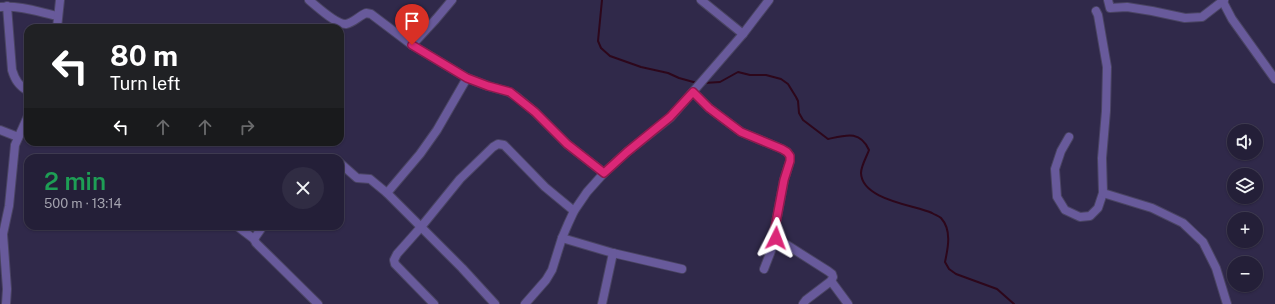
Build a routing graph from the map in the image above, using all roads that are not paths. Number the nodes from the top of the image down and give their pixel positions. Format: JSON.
{"nodes":[{"id":1,"x":60,"y":0,"type":"edge"},
{"id":2,"x":308,"y":0,"type":"edge"},
{"id":3,"x":452,"y":0,"type":"edge"},
{"id":4,"x":701,"y":0,"type":"edge"},
{"id":5,"x":769,"y":0,"type":"edge"},
{"id":6,"x":1108,"y":0,"type":"edge"},
{"id":7,"x":1223,"y":0,"type":"edge"},
{"id":8,"x":3,"y":7,"type":"edge"},
{"id":9,"x":1096,"y":11,"type":"dead end"},
{"id":10,"x":58,"y":16,"type":"junction"},
{"id":11,"x":57,"y":24,"type":"edge"},
{"id":12,"x":743,"y":34,"type":"junction"},
{"id":13,"x":412,"y":45,"type":"junction"},
{"id":14,"x":467,"y":78,"type":"junction"},
{"id":15,"x":1275,"y":79,"type":"edge"},
{"id":16,"x":24,"y":88,"type":"edge"},
{"id":17,"x":694,"y":90,"type":"junction"},
{"id":18,"x":24,"y":124,"type":"edge"},
{"id":19,"x":0,"y":130,"type":"edge"},
{"id":20,"x":18,"y":136,"type":"junction"},
{"id":21,"x":1069,"y":137,"type":"dead end"},
{"id":22,"x":344,"y":167,"type":"edge"},
{"id":23,"x":604,"y":173,"type":"junction"},
{"id":24,"x":1103,"y":193,"type":"junction"},
{"id":25,"x":387,"y":194,"type":"junction"},
{"id":26,"x":574,"y":211,"type":"junction"},
{"id":27,"x":422,"y":227,"type":"junction"},
{"id":28,"x":242,"y":230,"type":"edge"},
{"id":29,"x":260,"y":230,"type":"edge"},
{"id":30,"x":562,"y":238,"type":"junction"},
{"id":31,"x":776,"y":238,"type":"junction"},
{"id":32,"x":254,"y":239,"type":"junction"},
{"id":33,"x":613,"y":253,"type":"junction"},
{"id":34,"x":682,"y":269,"type":"dead end"},
{"id":35,"x":764,"y":269,"type":"dead end"},
{"id":36,"x":831,"y":280,"type":"junction"},
{"id":37,"x":6,"y":304,"type":"edge"},
{"id":38,"x":318,"y":304,"type":"edge"},
{"id":39,"x":434,"y":304,"type":"edge"},
{"id":40,"x":495,"y":304,"type":"edge"},
{"id":41,"x":525,"y":304,"type":"edge"},
{"id":42,"x":602,"y":304,"type":"edge"},
{"id":43,"x":803,"y":304,"type":"edge"},
{"id":44,"x":848,"y":304,"type":"edge"},
{"id":45,"x":1227,"y":304,"type":"edge"}],
"edges":[{"from":1,"to":10,"type":"street"},
{"from":2,"to":13,"type":"street"},
{"from":3,"to":13,"type":"street"},
{"from":4,"to":12,"type":"street"},
{"from":5,"to":12,"type":"street"},
{"from":6,"to":7,"type":"street"},
{"from":7,"to":15,"type":"street"},
{"from":8,"to":10,"type":"street"},
{"from":8,"to":16,"type":"street"},
{"from":9,"to":24,"type":"street"},
{"from":10,"to":11,"type":"street"},
{"from":12,"to":17,"type":"street"},
{"from":13,"to":14,"type":"street"},
{"from":14,"to":23,"type":"street"},
{"from":14,"to":25,"type":"street"},
{"from":17,"to":23,"type":"street"},
{"from":17,"to":31,"type":"street"},
{"from":18,"to":20,"type":"street"},
{"from":19,"to":20,"type":"street"},
{"from":20,"to":37,"type":"street"},
{"from":21,"to":24,"type":"street"},
{"from":22,"to":25,"type":"street"},
{"from":23,"to":26,"type":"street"},
{"from":24,"to":45,"type":"street"},
{"from":25,"to":27,"type":"street"},
{"from":26,"to":27,"type":"street"},
{"from":26,"to":30,"type":"street"},
{"from":27,"to":39,"type":"street"},
{"from":27,"to":40,"type":"street"},
{"from":28,"to":32,"type":"street"},
{"from":29,"to":32,"type":"street"},
{"from":30,"to":33,"type":"street"},
{"from":30,"to":41,"type":"street"},
{"from":31,"to":35,"type":"street"},
{"from":31,"to":36,"type":"street"},
{"from":32,"to":38,"type":"street"},
{"from":33,"to":34,"type":"street"},
{"from":33,"to":42,"type":"street"},
{"from":36,"to":43,"type":"street"},
{"from":36,"to":44,"type":"street"}]}
